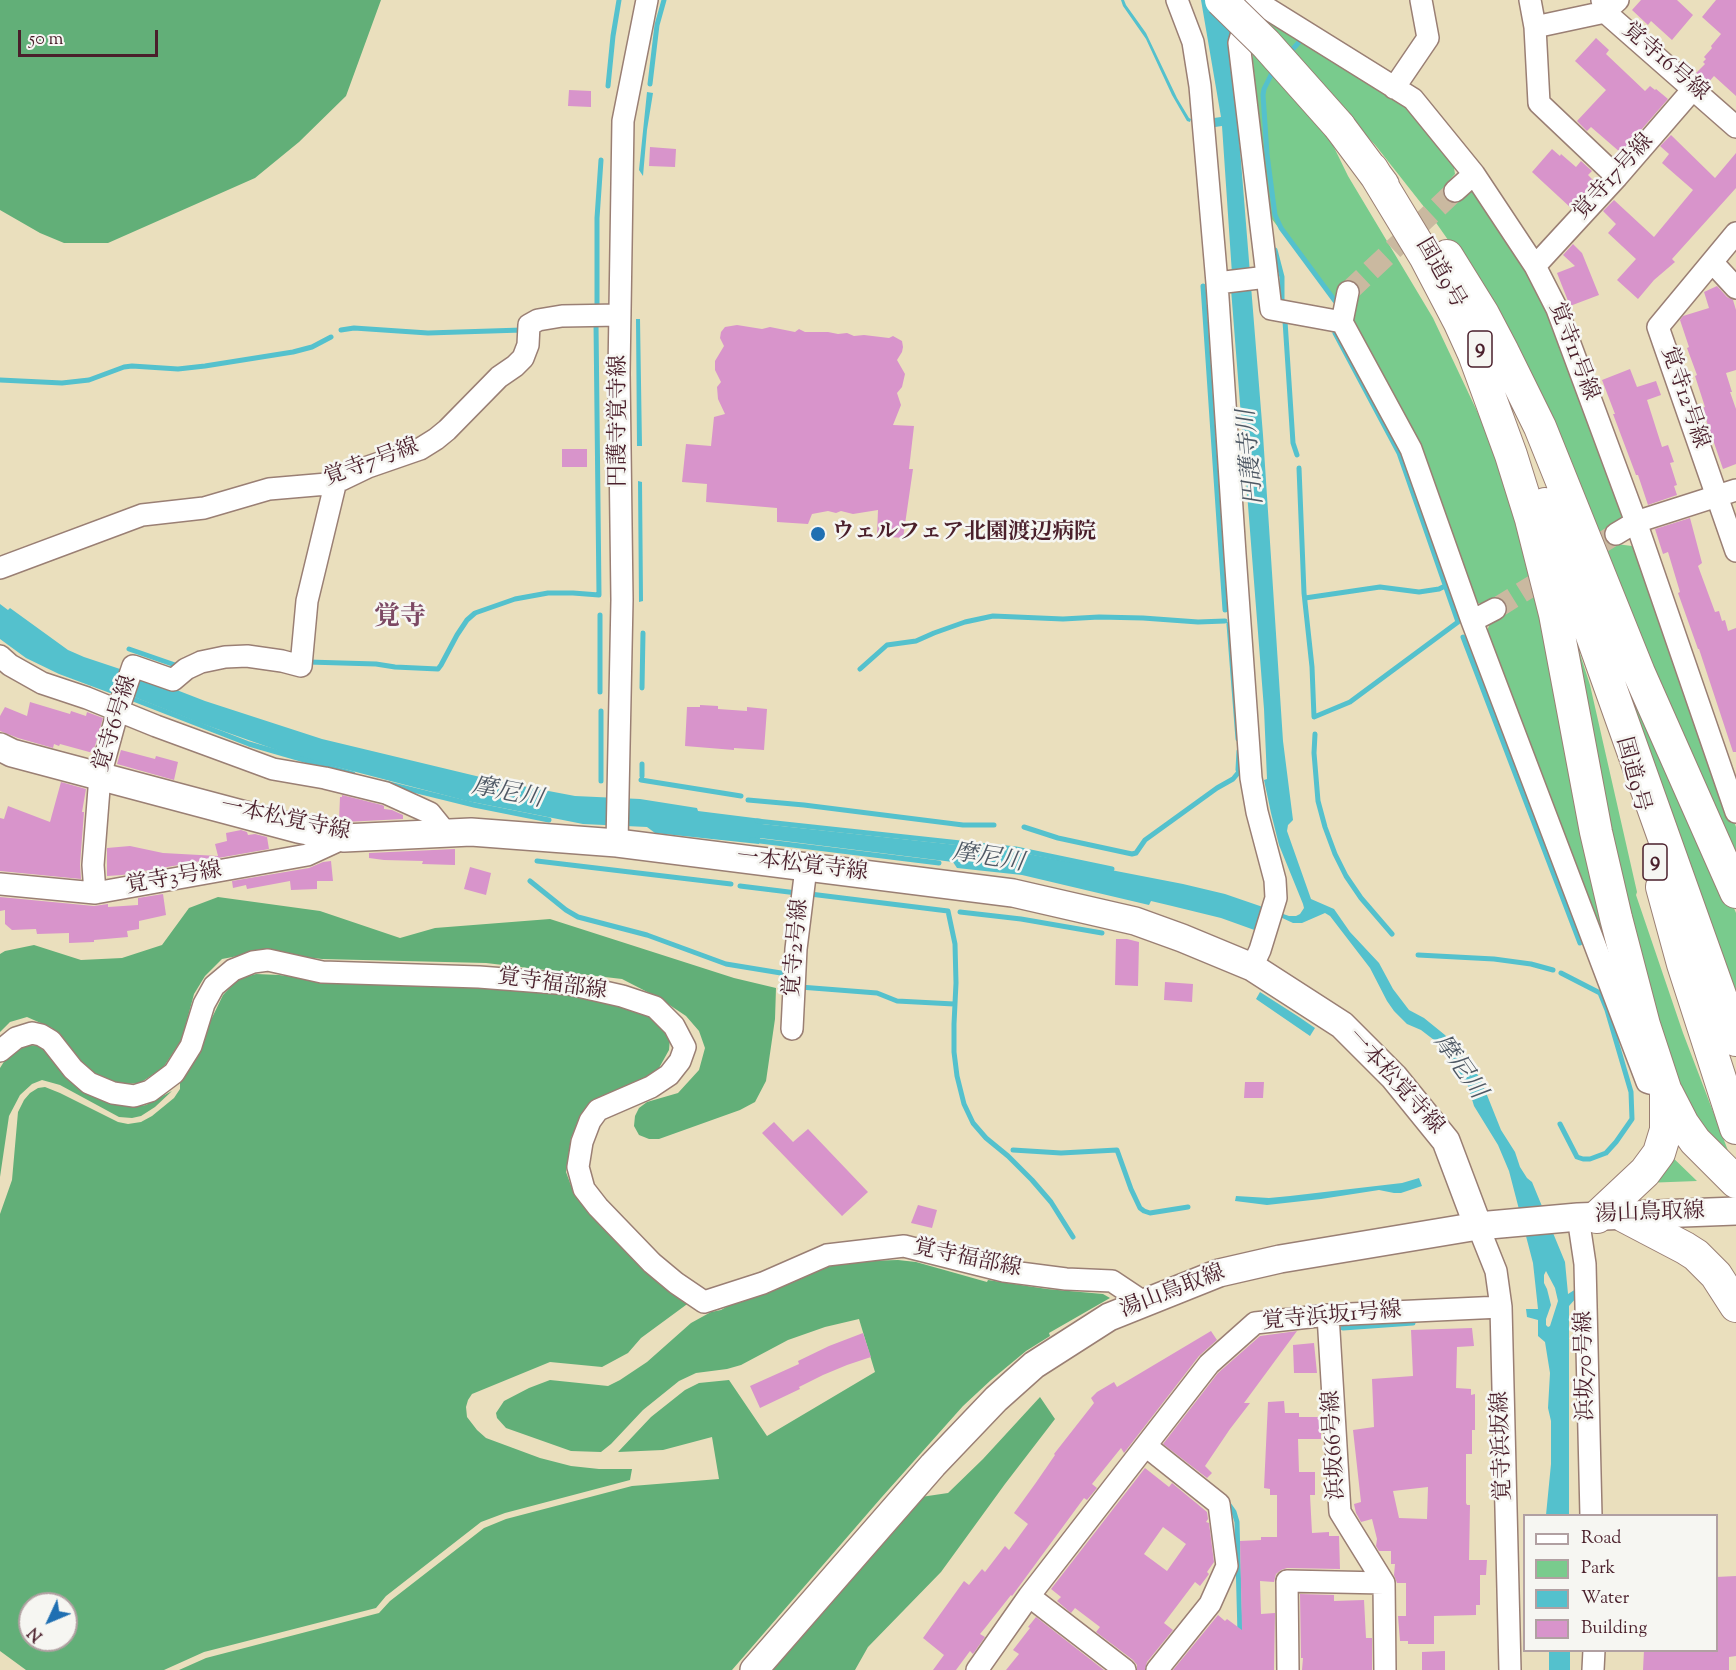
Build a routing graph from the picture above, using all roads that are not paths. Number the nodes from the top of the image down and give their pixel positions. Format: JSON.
{"nodes":[{"id":1,"x":647,"y":0,"type":"edge"},
{"id":2,"x":1177,"y":0,"type":"edge"},
{"id":3,"x":1221,"y":0,"type":"edge"},
{"id":4,"x":1252,"y":0,"type":"edge"},
{"id":5,"x":1420,"y":0,"type":"edge"},
{"id":6,"x":1530,"y":0,"type":"edge"},
{"id":7,"x":1608,"y":4,"type":"edge"},
{"id":8,"x":1535,"y":27,"type":"junction"},
{"id":9,"x":1394,"y":88,"type":"junction"},
{"id":10,"x":1694,"y":88,"type":"junction"},
{"id":11,"x":1736,"y":127,"type":"edge"},
{"id":12,"x":1372,"y":169,"type":"junction"},
{"id":13,"x":1474,"y":174,"type":"junction"},
{"id":14,"x":1617,"y":177,"type":"junction"},
{"id":15,"x":1455,"y":191,"type":"tunnel mouth"},
{"id":16,"x":1736,"y":233,"type":"edge"},
{"id":17,"x":1712,"y":262,"type":"junction"},
{"id":18,"x":1535,"y":266,"type":"junction"},
{"id":19,"x":1268,"y":277,"type":"junction"},
{"id":20,"x":1217,"y":283,"type":"junction"},
{"id":21,"x":1736,"y":288,"type":"edge"},
{"id":22,"x":1348,"y":292,"type":"tunnel mouth"},
{"id":23,"x":620,"y":315,"type":"junction"},
{"id":24,"x":1342,"y":322,"type":"junction"},
{"id":25,"x":336,"y":481,"type":"junction"},
{"id":26,"x":1727,"y":493,"type":"edge"},
{"id":27,"x":1636,"y":522,"type":"junction"},
{"id":28,"x":1616,"y":534,"type":"tunnel mouth"},
{"id":29,"x":1736,"y":551,"type":"edge"},
{"id":30,"x":0,"y":568,"type":"edge"},
{"id":31,"x":1579,"y":595,"type":"junction"},
{"id":32,"x":1495,"y":609,"type":"tunnel mouth"},
{"id":33,"x":1472,"y":621,"type":"junction"},
{"id":34,"x":0,"y":656,"type":"edge"},
{"id":35,"x":119,"y":707,"type":"junction"},
{"id":36,"x":0,"y":747,"type":"edge"},
{"id":37,"x":100,"y":776,"type":"junction"},
{"id":38,"x":1736,"y":812,"type":"edge"},
{"id":39,"x":447,"y":834,"type":"junction"},
{"id":40,"x":617,"y":837,"type":"junction"},
{"id":41,"x":344,"y":838,"type":"junction"},
{"id":42,"x":806,"y":868,"type":"junction"},
{"id":43,"x":0,"y":884,"type":"edge"},
{"id":44,"x":1736,"y":891,"type":"edge"},
{"id":45,"x":95,"y":893,"type":"junction"},
{"id":46,"x":1256,"y":958,"type":"junction"},
{"id":47,"x":792,"y":1029,"type":"dead end"},
{"id":48,"x":1736,"y":1040,"type":"edge"},
{"id":49,"x":0,"y":1051,"type":"edge"},
{"id":50,"x":1666,"y":1092,"type":"junction"},
{"id":51,"x":1736,"y":1128,"type":"edge"},
{"id":52,"x":1736,"y":1182,"type":"edge"},
{"id":53,"x":1736,"y":1211,"type":"edge"},
{"id":54,"x":1589,"y":1217,"type":"junction"},
{"id":55,"x":1478,"y":1226,"type":"junction"},
{"id":56,"x":1145,"y":1303,"type":"junction"},
{"id":57,"x":1736,"y":1306,"type":"edge"},
{"id":58,"x":1501,"y":1307,"type":"junction"},
{"id":59,"x":1328,"y":1315,"type":"junction"},
{"id":60,"x":1146,"y":1446,"type":"junction"},
{"id":61,"x":1591,"y":1514,"type":"edge"},
{"id":62,"x":1384,"y":1583,"type":"junction"},
{"id":63,"x":1029,"y":1596,"type":"junction"},
{"id":64,"x":1594,"y":1652,"type":"edge"},
{"id":65,"x":754,"y":1670,"type":"edge"},
{"id":66,"x":977,"y":1670,"type":"edge"},
{"id":67,"x":1125,"y":1670,"type":"edge"},
{"id":68,"x":1157,"y":1670,"type":"edge"},
{"id":69,"x":1288,"y":1670,"type":"edge"},
{"id":70,"x":1385,"y":1670,"type":"edge"},
{"id":71,"x":1510,"y":1670,"type":"edge"},
{"id":72,"x":1593,"y":1670,"type":"edge"}],
"edges":[{"from":1,"to":23,"type":"street","name":"円護寺覚寺線"},
{"from":2,"to":20,"type":"street"},
{"from":3,"to":12,"type":"highway","name":"国道9号","number":"9","bridge":true},
{"from":4,"to":9,"type":"street","name":"覚寺11号線"},
{"from":4,"to":19,"type":"street"},
{"from":5,"to":9,"type":"street"},
{"from":6,"to":8,"type":"street"},
{"from":7,"to":8,"type":"street"},
{"from":7,"to":10,"type":"street","name":"覚寺16号線"},
{"from":8,"to":14,"type":"street"},
{"from":9,"to":13,"type":"street","name":"覚寺11号線"},
{"from":10,"to":11,"type":"street","name":"覚寺16号線"},
{"from":10,"to":14,"type":"street","name":"覚寺17号線"},
{"from":12,"to":31,"type":"highway","name":"国道9号","number":"9"},
{"from":12,"to":44,"type":"highway"},
{"from":12,"to":50,"type":"highway"},
{"from":13,"to":15,"type":"street"},
{"from":13,"to":18,"type":"street","name":"覚寺11号線"},
{"from":14,"to":18,"type":"street","name":"覚寺17号線"},
{"from":16,"to":17,"type":"street","name":"覚寺12号線"},
{"from":17,"to":21,"type":"street"},
{"from":17,"to":26,"type":"street","name":"覚寺12号線"},
{"from":18,"to":27,"type":"street","name":"覚寺11号線"},
{"from":19,"to":20,"type":"street"},
{"from":19,"to":24,"type":"street"},
{"from":20,"to":46,"type":"street"},
{"from":22,"to":24,"type":"street"},
{"from":23,"to":25,"type":"street","name":"覚寺7号線"},
{"from":23,"to":40,"type":"street","name":"円護寺覚寺線"},
{"from":24,"to":33,"type":"street"},
{"from":25,"to":30,"type":"street","name":"覚寺7号線"},
{"from":25,"to":35,"type":"street","name":"覚寺6号線"},
{"from":26,"to":27,"type":"street"},
{"from":26,"to":29,"type":"street","name":"覚寺12号線"},
{"from":27,"to":28,"type":"street"},
{"from":27,"to":38,"type":"street","name":"覚寺11号線"},
{"from":31,"to":48,"type":"highway","name":"国道9号","number":"9"},
{"from":31,"to":51,"type":"highway","name":"国道9号","number":"9"},
{"from":32,"to":33,"type":"street"},
{"from":33,"to":50,"type":"street"},
{"from":34,"to":35,"type":"street"},
{"from":35,"to":37,"type":"street","name":"覚寺6号線"},
{"from":35,"to":39,"type":"street"},
{"from":36,"to":37,"type":"main road","name":"一本松覚寺線"},
{"from":37,"to":41,"type":"main road","name":"一本松覚寺線"},
{"from":37,"to":45,"type":"street","name":"覚寺6号線"},
{"from":39,"to":40,"type":"main road","name":"一本松覚寺線"},
{"from":39,"to":41,"type":"main road","name":"一本松覚寺線"},
{"from":40,"to":42,"type":"main road","name":"一本松覚寺線"},
{"from":41,"to":45,"type":"street","name":"覚寺3号線"},
{"from":42,"to":46,"type":"main road","name":"一本松覚寺線"},
{"from":42,"to":47,"type":"street","name":"覚寺2号線"},
{"from":43,"to":45,"type":"street","name":"覚寺3号線"},
{"from":46,"to":55,"type":"main road","name":"一本松覚寺線"},
{"from":49,"to":56,"type":"street","name":"覚寺福部線"},
{"from":50,"to":52,"type":"highway"},
{"from":50,"to":54,"type":"highway"},
{"from":53,"to":54,"type":"main road","name":"湯山鳥取線"},
{"from":54,"to":55,"type":"main road","name":"湯山鳥取線"},
{"from":54,"to":57,"type":"highway"},
{"from":54,"to":61,"type":"street","name":"浜坂70号線"},
{"from":55,"to":56,"type":"main road","name":"湯山鳥取線"},
{"from":55,"to":58,"type":"street","name":"覚寺浜坂線"},
{"from":56,"to":65,"type":"main road","name":"湯山鳥取線"},
{"from":58,"to":59,"type":"street","name":"覚寺浜坂1号線"},
{"from":58,"to":71,"type":"street","name":"覚寺浜坂線"},
{"from":59,"to":60,"type":"street","name":"覚寺浜坂1号線"},
{"from":59,"to":62,"type":"street","name":"浜坂66号線"},
{"from":60,"to":63,"type":"street","name":"覚寺浜坂1号線"},
{"from":60,"to":68,"type":"street"},
{"from":62,"to":69,"type":"street"},
{"from":62,"to":70,"type":"street"},
{"from":63,"to":66,"type":"street","name":"覚寺浜坂1号線"},
{"from":63,"to":67,"type":"street"},
{"from":64,"to":72,"type":"street"}]}
